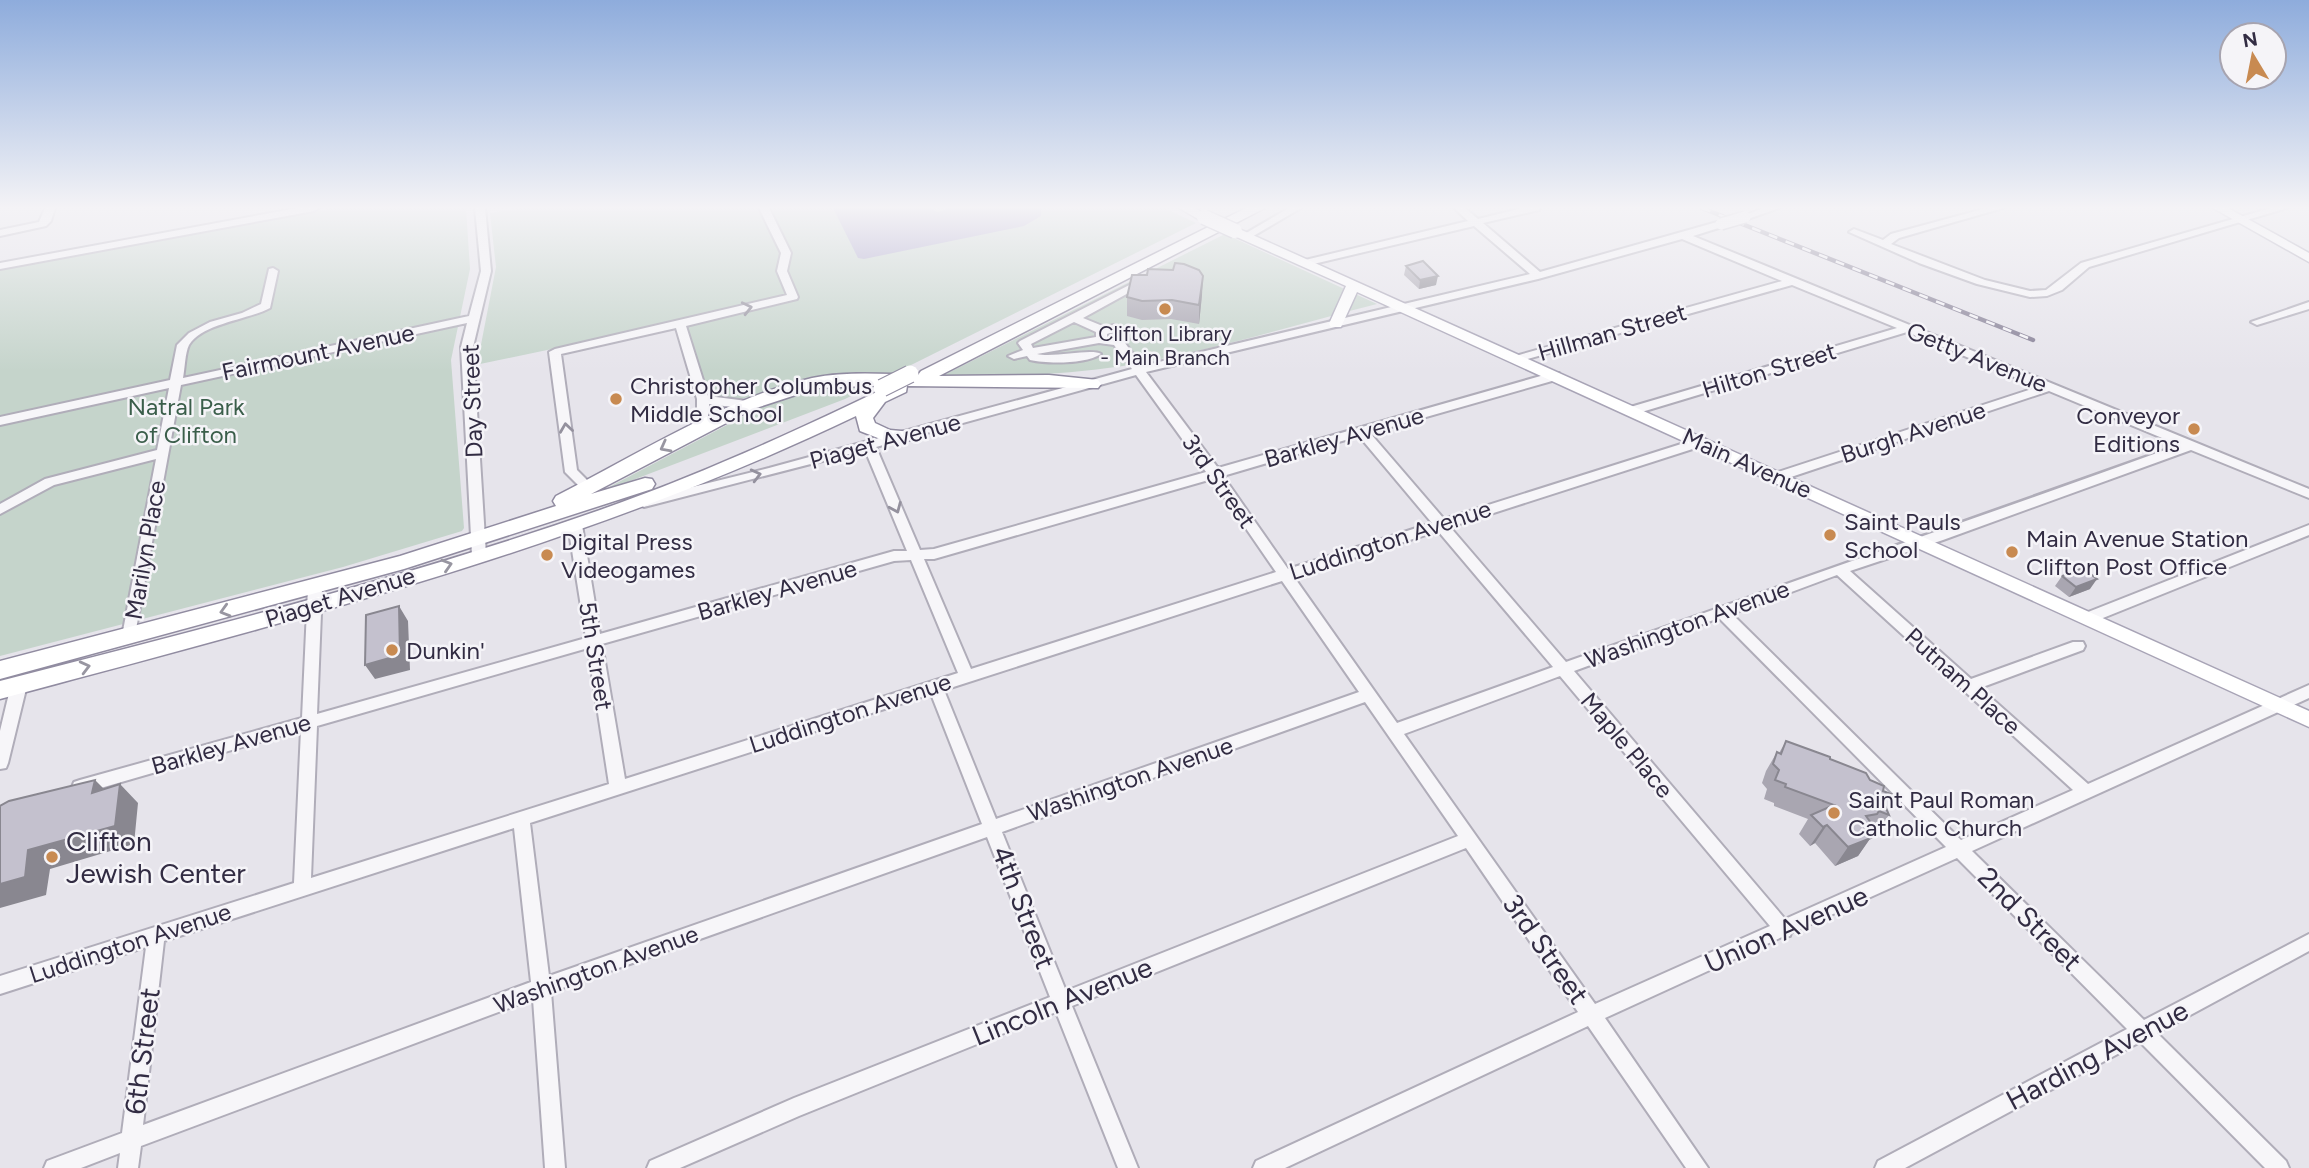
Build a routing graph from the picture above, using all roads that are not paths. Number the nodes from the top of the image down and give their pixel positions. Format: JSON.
{"nodes":[{"id":1,"x":19,"y":263,"type":"edge"},
{"id":2,"x":485,"y":263,"type":"edge"},
{"id":3,"x":784,"y":263,"type":"edge"},
{"id":4,"x":1134,"y":263,"type":"edge"},
{"id":5,"x":1146,"y":263,"type":"edge"},
{"id":6,"x":1305,"y":263,"type":"edge"},
{"id":7,"x":1523,"y":263,"type":"edge"},
{"id":8,"x":1587,"y":263,"type":"edge"},
{"id":9,"x":1745,"y":263,"type":"edge"},
{"id":10,"x":1933,"y":263,"type":"edge"},
{"id":11,"x":2094,"y":263,"type":"edge"},
{"id":12,"x":0,"y":266,"type":"edge"},
{"id":13,"x":274,"y":271,"type":"dead end"},
{"id":14,"x":1538,"y":276,"type":"junction"},
{"id":15,"x":1158,"y":280,"type":"edge"},
{"id":16,"x":1789,"y":282,"type":"junction"},
{"id":17,"x":1353,"y":285,"type":"junction"},
{"id":18,"x":2309,"y":305,"type":"edge"},
{"id":19,"x":1404,"y":308,"type":"junction"},
{"id":20,"x":1074,"y":318,"type":"junction"},
{"id":21,"x":472,"y":319,"type":"junction"},
{"id":22,"x":2258,"y":322,"type":"dead end"},
{"id":23,"x":680,"y":324,"type":"junction"},
{"id":24,"x":1336,"y":324,"type":"junction"},
{"id":25,"x":1906,"y":329,"type":"junction"},
{"id":26,"x":1103,"y":335,"type":"junction"},
{"id":27,"x":1030,"y":352,"type":"junction"},
{"id":28,"x":1095,"y":354,"type":"dead end"},
{"id":29,"x":1014,"y":356,"type":"dead end"},
{"id":30,"x":1516,"y":359,"type":"junction"},
{"id":31,"x":1141,"y":370,"type":"junction"},
{"id":32,"x":1555,"y":376,"type":"junction"},
{"id":33,"x":1084,"y":382,"type":"junction"},
{"id":34,"x":174,"y":383,"type":"junction"},
{"id":35,"x":899,"y":385,"type":"junction"},
{"id":36,"x":2049,"y":387,"type":"junction"},
{"id":37,"x":703,"y":399,"type":"junction"},
{"id":38,"x":747,"y":405,"type":"junction"},
{"id":39,"x":1631,"y":411,"type":"junction"},
{"id":40,"x":0,"y":421,"type":"edge"},
{"id":41,"x":695,"y":432,"type":"junction"},
{"id":42,"x":1362,"y":432,"type":"junction"},
{"id":43,"x":906,"y":436,"type":"junction"},
{"id":44,"x":1701,"y":442,"type":"junction"},
{"id":45,"x":2192,"y":445,"type":"junction"},
{"id":46,"x":869,"y":446,"type":"junction"},
{"id":47,"x":162,"y":453,"type":"junction"},
{"id":48,"x":1214,"y":474,"type":"junction"},
{"id":49,"x":1777,"y":477,"type":"junction"},
{"id":50,"x":660,"y":479,"type":"junction"},
{"id":51,"x":589,"y":488,"type":"junction"},
{"id":52,"x":2309,"y":494,"type":"edge"},
{"id":53,"x":618,"y":509,"type":"junction"},
{"id":54,"x":0,"y":510,"type":"edge"},
{"id":55,"x":1441,"y":524,"type":"junction"},
{"id":56,"x":575,"y":525,"type":"junction"},
{"id":57,"x":2309,"y":530,"type":"edge"},
{"id":58,"x":1922,"y":543,"type":"junction"},
{"id":59,"x":479,"y":547,"type":"junction"},
{"id":60,"x":916,"y":555,"type":"junction"},
{"id":61,"x":1839,"y":569,"type":"junction"},
{"id":62,"x":1284,"y":574,"type":"junction"},
{"id":63,"x":313,"y":598,"type":"junction"},
{"id":64,"x":1721,"y":612,"type":"junction"},
{"id":65,"x":2088,"y":618,"type":"junction"},
{"id":66,"x":129,"y":636,"type":"junction"},
{"id":67,"x":594,"y":641,"type":"junction"},
{"id":68,"x":2078,"y":646,"type":"dead end"},
{"id":69,"x":0,"y":670,"type":"edge"},
{"id":70,"x":1563,"y":670,"type":"junction"},
{"id":71,"x":967,"y":676,"type":"junction"},
{"id":72,"x":935,"y":686,"type":"junction"},
{"id":73,"x":1968,"y":686,"type":"junction"},
{"id":74,"x":9,"y":687,"type":"edge"},
{"id":75,"x":2309,"y":691,"type":"edge"},
{"id":76,"x":1368,"y":695,"type":"junction"},
{"id":77,"x":2278,"y":705,"type":"junction"},
{"id":78,"x":2309,"y":719,"type":"edge"},
{"id":79,"x":308,"y":723,"type":"junction"},
{"id":80,"x":1394,"y":731,"type":"junction"},
{"id":81,"x":0,"y":763,"type":"edge"},
{"id":82,"x":618,"y":788,"type":"junction"},
{"id":83,"x":68,"y":791,"type":"edge"},
{"id":84,"x":2087,"y":793,"type":"junction"},
{"id":85,"x":520,"y":819,"type":"junction"},
{"id":86,"x":993,"y":826,"type":"junction"},
{"id":87,"x":1470,"y":839,"type":"junction"},
{"id":88,"x":1961,"y":850,"type":"junction"},
{"id":89,"x":302,"y":888,"type":"junction"},
{"id":90,"x":1784,"y":930,"type":"junction"},
{"id":91,"x":156,"y":935,"type":"junction"},
{"id":92,"x":2309,"y":943,"type":"edge"},
{"id":93,"x":0,"y":985,"type":"edge"},
{"id":94,"x":541,"y":987,"type":"junction"},
{"id":95,"x":1061,"y":1001,"type":"junction"},
{"id":96,"x":1591,"y":1015,"type":"junction"},
{"id":97,"x":2143,"y":1031,"type":"junction"},
{"id":98,"x":131,"y":1140,"type":"junction"},
{"id":99,"x":54,"y":1168,"type":"edge"},
{"id":100,"x":128,"y":1168,"type":"edge"},
{"id":101,"x":555,"y":1168,"type":"edge"},
{"id":102,"x":657,"y":1168,"type":"edge"},
{"id":103,"x":1128,"y":1168,"type":"edge"},
{"id":104,"x":1263,"y":1168,"type":"edge"},
{"id":105,"x":1698,"y":1168,"type":"edge"},
{"id":106,"x":1885,"y":1168,"type":"edge"},
{"id":107,"x":2279,"y":1168,"type":"edge"}],
"edges":[{"from":1,"to":12,"type":"street"},
{"from":2,"to":21,"type":"street","name":"Day Street"},
{"from":23,"to":3,"type":"street","one_way":true},
{"from":4,"to":35,"type":"highway"},
{"from":5,"to":35,"type":"highway"},
{"from":6,"to":17,"type":"main road","name":"Main Avenue"},
{"from":7,"to":14,"type":"street"},
{"from":8,"to":14,"type":"street","name":"Piaget Avenue"},
{"from":9,"to":16,"type":"street","name":"Getty Avenue"},
{"from":10,"to":11,"type":"street"},
{"from":13,"to":34,"type":"street","name":"Marilyn Place"},
{"from":14,"to":19,"type":"street","name":"Piaget Avenue"},
{"from":15,"to":20,"type":"street"},
{"from":16,"to":25,"type":"street","name":"Getty Avenue"},
{"from":16,"to":30,"type":"street","name":"Hillman Street"},
{"from":17,"to":19,"type":"main road","name":"Main Avenue"},
{"from":17,"to":24,"type":"main road"},
{"from":18,"to":22,"type":"street"},
{"from":19,"to":24,"type":"street","name":"Piaget Avenue"},
{"from":19,"to":30,"type":"main road","name":"Main Avenue"},
{"from":20,"to":26,"type":"street"},
{"from":20,"to":27,"type":"street"},
{"from":21,"to":34,"type":"street","name":"Fairmount Avenue"},
{"from":21,"to":59,"type":"street","name":"Day Street"},
{"from":23,"to":37,"type":"street"},
{"from":51,"to":23,"type":"street","one_way":true},
{"from":24,"to":31,"type":"street","name":"Piaget Avenue"},
{"from":25,"to":36,"type":"street","name":"Getty Avenue"},
{"from":25,"to":39,"type":"street","name":"Hilton Street"},
{"from":26,"to":27,"type":"street"},
{"from":26,"to":31,"type":"street","name":"3rd Street"},
{"from":27,"to":28,"type":"street"},
{"from":27,"to":29,"type":"street"},
{"from":30,"to":32,"type":"main road","name":"Main Avenue"},
{"from":31,"to":33,"type":"street","name":"Piaget Avenue"},
{"from":31,"to":48,"type":"street","name":"3rd Street"},
{"from":32,"to":39,"type":"main road","name":"Main Avenue"},
{"from":32,"to":42,"type":"street","name":"Barkley Avenue"},
{"from":33,"to":38,"type":"highway"},
{"from":33,"to":43,"type":"street","name":"Piaget Avenue"},
{"from":34,"to":40,"type":"street","name":"Fairmount Avenue"},
{"from":34,"to":47,"type":"street","name":"Marilyn Place"},
{"from":35,"to":43,"type":"highway"},
{"from":35,"to":50,"type":"highway"},
{"from":35,"to":53,"type":"highway"},
{"from":36,"to":45,"type":"street","name":"Getty Avenue"},
{"from":36,"to":49,"type":"street","name":"Burgh Avenue"},
{"from":37,"to":38,"type":"street"},
{"from":37,"to":41,"type":"street"},
{"from":38,"to":41,"type":"highway"},
{"from":39,"to":44,"type":"main road","name":"Main Avenue"},
{"from":41,"to":51,"type":"highway","one_way":true},
{"from":42,"to":48,"type":"street","name":"Barkley Avenue"},
{"from":42,"to":55,"type":"street","name":"Maple Place"},
{"from":43,"to":46,"type":"street","name":"Piaget Avenue"},
{"from":44,"to":49,"type":"main road","name":"Main Avenue"},
{"from":44,"to":55,"type":"street","name":"Luddington Avenue"},
{"from":45,"to":52,"type":"street","name":"Getty Avenue"},
{"from":45,"to":58,"type":"street","name":"Washington Avenue"},
{"from":53,"to":46,"type":"street","name":"Piaget Avenue","one_way":true},
{"from":46,"to":60,"type":"street","one_way":true},
{"from":47,"to":54,"type":"street"},
{"from":47,"to":66,"type":"street","name":"Marilyn Place"},
{"from":48,"to":60,"type":"street","name":"Barkley Avenue"},
{"from":48,"to":62,"type":"street","name":"3rd Street"},
{"from":49,"to":58,"type":"main road","name":"Main Avenue"},
{"from":50,"to":56,"type":"highway"},
{"from":50,"to":59,"type":"highway","name":"Piaget Avenue"},
{"from":51,"to":59,"type":"highway"},
{"from":53,"to":56,"type":"highway","name":"Piaget Avenue"},
{"from":55,"to":62,"type":"street","name":"Luddington Avenue"},
{"from":55,"to":70,"type":"street","name":"Maple Place"},
{"from":56,"to":59,"type":"highway","name":"Piaget Avenue"},
{"from":56,"to":67,"type":"street","name":"5th Street"},
{"from":57,"to":65,"type":"street"},
{"from":58,"to":61,"type":"street","name":"Washington Avenue"},
{"from":58,"to":65,"type":"main road","name":"Main Avenue"},
{"from":59,"to":63,"type":"highway","name":"Piaget Avenue"},
{"from":60,"to":67,"type":"street","name":"Barkley Avenue"},
{"from":60,"to":71,"type":"street"},
{"from":61,"to":64,"type":"street","name":"Washington Avenue"},
{"from":61,"to":73,"type":"street","name":"Putnam Place"},
{"from":62,"to":71,"type":"street","name":"Luddington Avenue"},
{"from":62,"to":76,"type":"street","name":"3rd Street"},
{"from":63,"to":66,"type":"highway","name":"Piaget Avenue","one_way":true},
{"from":74,"to":63,"type":"highway","name":"Piaget Avenue","one_way":true},
{"from":63,"to":79,"type":"street"},
{"from":64,"to":70,"type":"street","name":"Washington Avenue"},
{"from":64,"to":88,"type":"street","name":"2nd Street"},
{"from":65,"to":77,"type":"main road","name":"Main Avenue"},
{"from":66,"to":69,"type":"highway","name":"Piaget Avenue"},
{"from":67,"to":79,"type":"street","name":"Barkley Avenue"},
{"from":67,"to":82,"type":"street","name":"5th Street"},
{"from":68,"to":73,"type":"street"},
{"from":70,"to":80,"type":"street","name":"Washington Avenue"},
{"from":70,"to":90,"type":"street","name":"Maple Place"},
{"from":71,"to":72,"type":"street","name":"Luddington Avenue"},
{"from":72,"to":82,"type":"street","name":"Luddington Avenue"},
{"from":72,"to":86,"type":"street","name":"4th Street"},
{"from":73,"to":84,"type":"street","name":"Putnam Place"},
{"from":74,"to":81,"type":"street"},
{"from":75,"to":77,"type":"street","name":"Union Avenue"},
{"from":76,"to":80,"type":"street"},
{"from":76,"to":86,"type":"street","name":"Washington Avenue"},
{"from":77,"to":78,"type":"main road","name":"Main Avenue"},
{"from":77,"to":84,"type":"street","name":"Union Avenue"},
{"from":79,"to":83,"type":"street","name":"Barkley Avenue"},
{"from":79,"to":89,"type":"street"},
{"from":80,"to":87,"type":"street","name":"3rd Street"},
{"from":82,"to":85,"type":"street","name":"Luddington Avenue"},
{"from":84,"to":88,"type":"street","name":"Union Avenue"},
{"from":85,"to":89,"type":"street","name":"Luddington Avenue"},
{"from":85,"to":94,"type":"street"},
{"from":86,"to":94,"type":"street","name":"Washington Avenue"},
{"from":86,"to":95,"type":"street","name":"4th Street"},
{"from":87,"to":95,"type":"street","name":"Lincoln Avenue"},
{"from":87,"to":96,"type":"street","name":"3rd Street"},
{"from":88,"to":90,"type":"street","name":"Union Avenue"},
{"from":88,"to":97,"type":"street","name":"2nd Street"},
{"from":89,"to":91,"type":"street","name":"Luddington Avenue"},
{"from":90,"to":96,"type":"street","name":"Union Avenue"},
{"from":91,"to":93,"type":"street","name":"Luddington Avenue"},
{"from":91,"to":98,"type":"street","name":"6th Street"},
{"from":92,"to":97,"type":"street","name":"Harding Avenue"},
{"from":94,"to":98,"type":"street","name":"Washington Avenue"},
{"from":94,"to":101,"type":"street"},
{"from":95,"to":102,"type":"street","name":"Lincoln Avenue"},
{"from":95,"to":103,"type":"street","name":"4th Street"},
{"from":96,"to":104,"type":"street","name":"Union Avenue"},
{"from":96,"to":105,"type":"street","name":"3rd Street"},
{"from":97,"to":106,"type":"street","name":"Harding Avenue"},
{"from":97,"to":107,"type":"street","name":"2nd Street"},
{"from":98,"to":99,"type":"street","name":"Washington Avenue"},
{"from":98,"to":100,"type":"street","name":"6th Street"}]}
